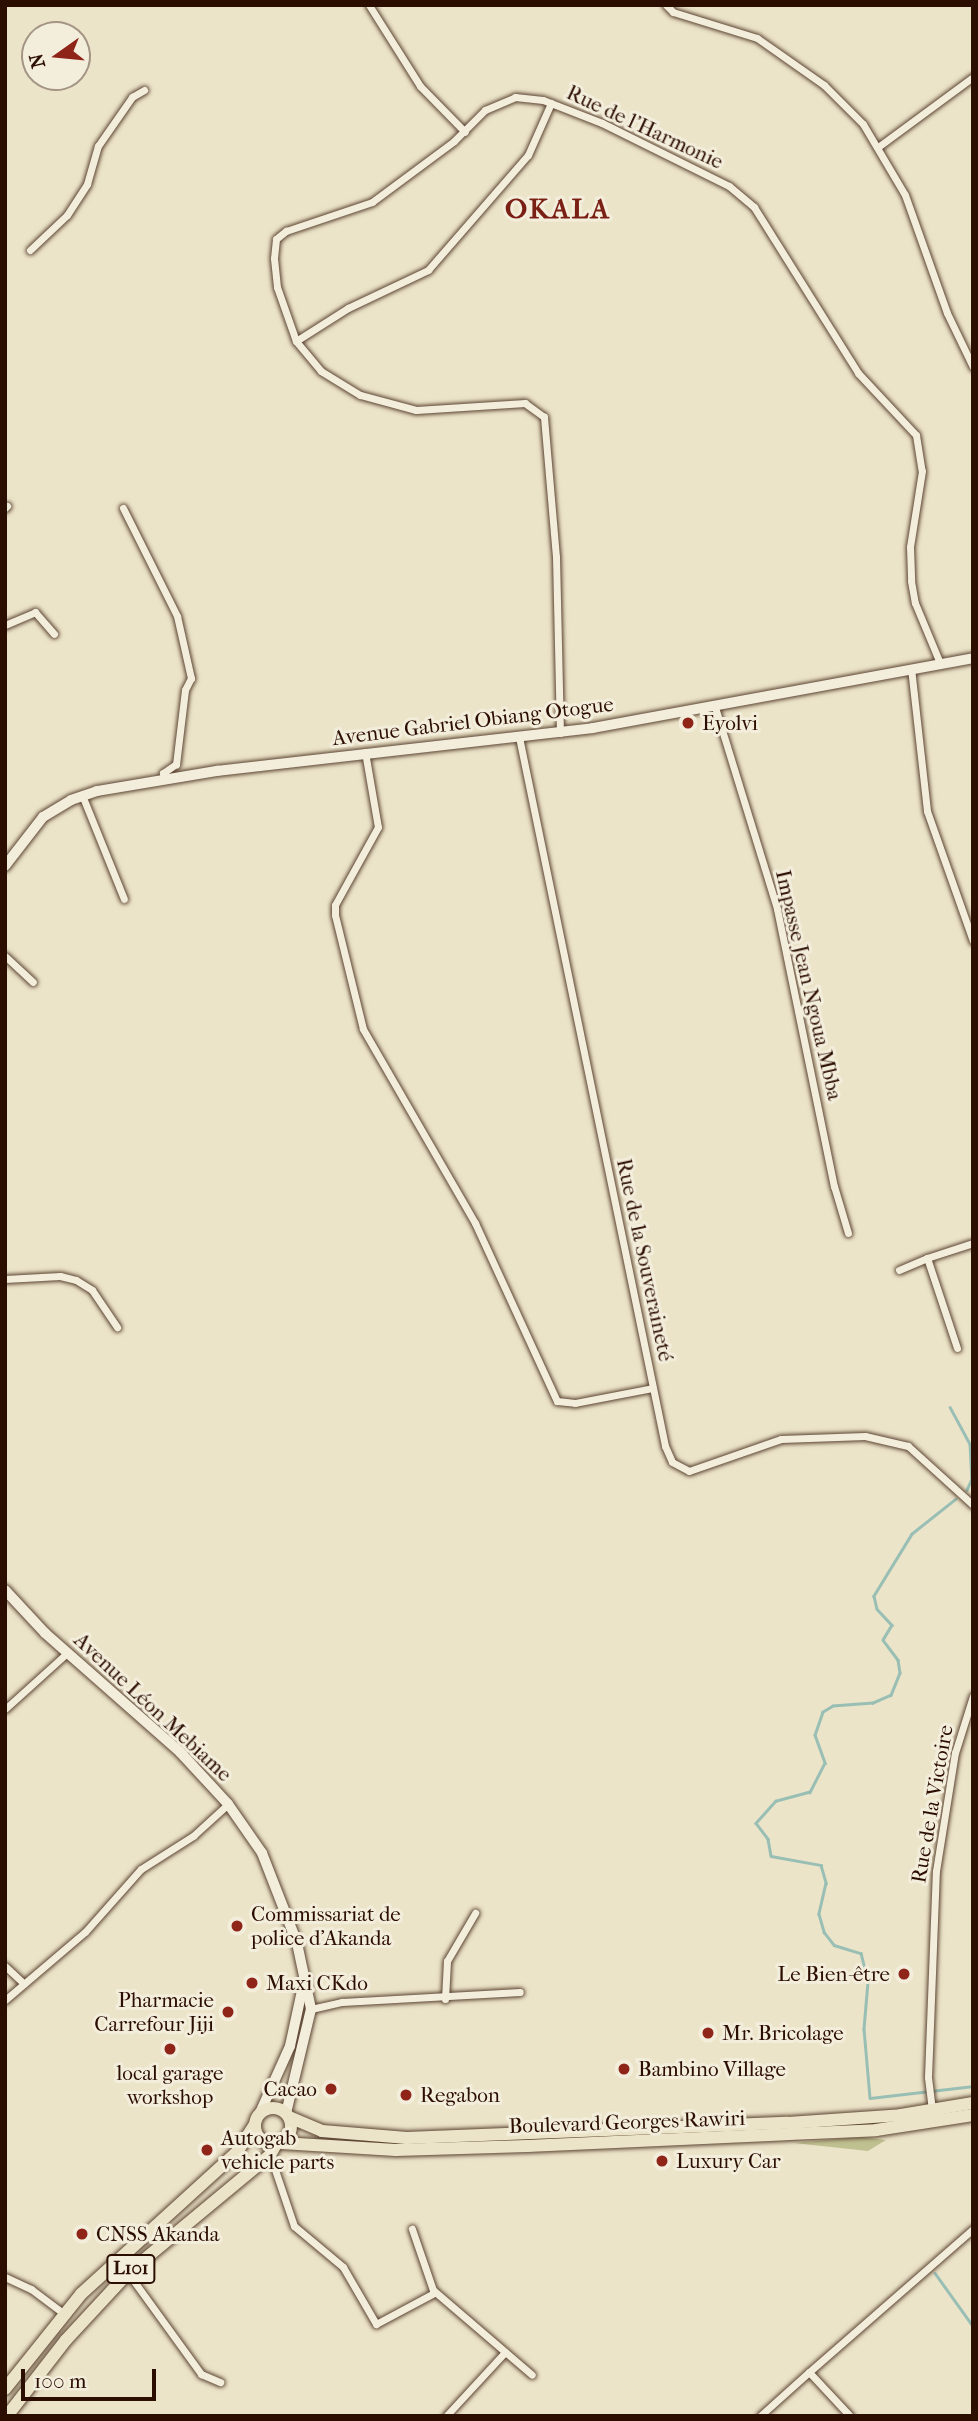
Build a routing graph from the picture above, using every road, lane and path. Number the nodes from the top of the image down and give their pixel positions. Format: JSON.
{"nodes":[{"id":1,"x":369,"y":5,"type":"edge"},
{"id":2,"x":666,"y":5,"type":"edge"},
{"id":3,"x":973,"y":77,"type":"edge"},
{"id":4,"x":144,"y":90,"type":"dead end"},
{"id":5,"x":551,"y":103,"type":"junction"},
{"id":6,"x":465,"y":132,"type":"junction"},
{"id":7,"x":878,"y":147,"type":"junction"},
{"id":8,"x":30,"y":250,"type":"dead end"},
{"id":9,"x":296,"y":341,"type":"junction"},
{"id":10,"x":973,"y":367,"type":"edge"},
{"id":11,"x":123,"y":508,"type":"dead end"},
{"id":12,"x":5,"y":625,"type":"edge"},
{"id":13,"x":54,"y":634,"type":"dead end"},
{"id":14,"x":973,"y":658,"type":"edge"},
{"id":15,"x":940,"y":663,"type":"junction"},
{"id":16,"x":911,"y":668,"type":"junction"},
{"id":17,"x":715,"y":707,"type":"junction"},
{"id":18,"x":560,"y":733,"type":"junction"},
{"id":19,"x":519,"y":737,"type":"junction"},
{"id":20,"x":365,"y":752,"type":"junction"},
{"id":21,"x":164,"y":779,"type":"junction"},
{"id":22,"x":82,"y":795,"type":"junction"},
{"id":23,"x":5,"y":866,"type":"edge"},
{"id":24,"x":124,"y":900,"type":"dead end"},
{"id":25,"x":973,"y":941,"type":"edge"},
{"id":26,"x":5,"y":956,"type":"edge"},
{"id":27,"x":33,"y":982,"type":"dead end"},
{"id":28,"x":848,"y":1233,"type":"dead end"},
{"id":29,"x":973,"y":1243,"type":"edge"},
{"id":30,"x":927,"y":1258,"type":"junction"},
{"id":31,"x":899,"y":1270,"type":"dead end"},
{"id":32,"x":5,"y":1279,"type":"edge"},
{"id":33,"x":117,"y":1327,"type":"dead end"},
{"id":34,"x":957,"y":1348,"type":"dead end"},
{"id":35,"x":653,"y":1388,"type":"junction"},
{"id":36,"x":973,"y":1505,"type":"edge"},
{"id":37,"x":5,"y":1590,"type":"edge"},
{"id":38,"x":68,"y":1652,"type":"junction"},
{"id":39,"x":973,"y":1696,"type":"edge"},
{"id":40,"x":5,"y":1709,"type":"edge"},
{"id":41,"x":228,"y":1804,"type":"junction"},
{"id":42,"x":475,"y":1913,"type":"dead end"},
{"id":43,"x":5,"y":1966,"type":"edge"},
{"id":44,"x":304,"y":1978,"type":"junction"},
{"id":45,"x":24,"y":1984,"type":"junction"},
{"id":46,"x":520,"y":1992,"type":"dead end"},
{"id":47,"x":445,"y":1999,"type":"junction"},
{"id":48,"x":5,"y":2000,"type":"edge"},
{"id":49,"x":311,"y":2009,"type":"junction"},
{"id":50,"x":973,"y":2103,"type":"edge"},
{"id":51,"x":933,"y":2111,"type":"junction"},
{"id":52,"x":287,"y":2115,"type":"junction"},
{"id":53,"x":973,"y":2115,"type":"edge"},
{"id":54,"x":257,"y":2119,"type":"junction"},
{"id":55,"x":276,"y":2147,"type":"junction"},
{"id":56,"x":412,"y":2229,"type":"dead end"},
{"id":57,"x":973,"y":2229,"type":"edge"},
{"id":58,"x":128,"y":2273,"type":"junction"},
{"id":59,"x":5,"y":2277,"type":"edge"},
{"id":60,"x":433,"y":2290,"type":"junction"},
{"id":61,"x":63,"y":2314,"type":"junction"},
{"id":62,"x":505,"y":2352,"type":"junction"},
{"id":63,"x":809,"y":2372,"type":"junction"},
{"id":64,"x":531,"y":2375,"type":"dead end"},
{"id":65,"x":220,"y":2382,"type":"dead end"},
{"id":66,"x":5,"y":2389,"type":"edge"},
{"id":67,"x":7,"y":2416,"type":"edge"},
{"id":68,"x":446,"y":2416,"type":"edge"},
{"id":69,"x":760,"y":2416,"type":"edge"},
{"id":70,"x":850,"y":2416,"type":"edge"}],
"edges":[{"from":1,"to":6,"type":"street"},
{"from":2,"to":7,"type":"street"},
{"from":3,"to":7,"type":"street"},
{"from":4,"to":8,"type":"street"},
{"from":5,"to":6,"type":"street","name":"Rue de l'Harmonie"},
{"from":5,"to":9,"type":"street"},
{"from":5,"to":15,"type":"street","name":"Rue de l'Harmonie"},
{"from":6,"to":9,"type":"street","name":"Rue de l'Harmonie"},
{"from":7,"to":10,"type":"street"},
{"from":9,"to":18,"type":"street","name":"Rue de l'Harmonie"},
{"from":11,"to":21,"type":"street"},
{"from":12,"to":13,"type":"street"},
{"from":14,"to":15,"type":"street","name":"Avenue Gabriel Obiang Otogue"},
{"from":15,"to":16,"type":"street","name":"Avenue Gabriel Obiang Otogue"},
{"from":16,"to":17,"type":"street","name":"Avenue Gabriel Obiang Otogue"},
{"from":16,"to":25,"type":"street"},
{"from":17,"to":18,"type":"street","name":"Avenue Gabriel Obiang Otogue"},
{"from":17,"to":28,"type":"street","name":"Impasse Jean Ngoua Mbba"},
{"from":18,"to":19,"type":"street","name":"Avenue Gabriel Obiang Otogue"},
{"from":19,"to":20,"type":"street","name":"Avenue Gabriel Obiang Otogue"},
{"from":19,"to":35,"type":"street","name":"Rue de la Souveraineté"},
{"from":20,"to":21,"type":"street","name":"Avenue Gabriel Obiang Otogue"},
{"from":20,"to":35,"type":"street"},
{"from":21,"to":22,"type":"street","name":"Avenue Gabriel Obiang Otogue"},
{"from":22,"to":23,"type":"street","name":"Avenue Gabriel Obiang Otogue"},
{"from":22,"to":24,"type":"street"},
{"from":26,"to":27,"type":"street"},
{"from":29,"to":30,"type":"street"},
{"from":30,"to":31,"type":"street"},
{"from":30,"to":34,"type":"street"},
{"from":32,"to":33,"type":"street"},
{"from":35,"to":36,"type":"street","name":"Rue de la Souveraineté"},
{"from":37,"to":38,"type":"street","name":"Avenue Léon Mebiame"},
{"from":38,"to":40,"type":"street"},
{"from":38,"to":41,"type":"street","name":"Avenue Léon Mebiame"},
{"from":39,"to":51,"type":"street","name":"Rue de la Victoire"},
{"from":41,"to":44,"type":"street","name":"Avenue Léon Mebiame"},
{"from":41,"to":45,"type":"street"},
{"from":42,"to":47,"type":"street"},
{"from":43,"to":45,"type":"street"},
{"from":44,"to":49,"type":"street","name":"Avenue Léon Mebiame"},
{"from":44,"to":54,"type":"street"},
{"from":45,"to":48,"type":"street"},
{"from":46,"to":47,"type":"street"},
{"from":47,"to":49,"type":"street"},
{"from":49,"to":52,"type":"street"},
{"from":50,"to":51,"type":"main road","name":"Boulevard Georges Rawiri"},
{"from":51,"to":52,"type":"main road","name":"Boulevard Georges Rawiri"},
{"from":52,"to":54,"type":"main road"},
{"from":52,"to":55,"type":"main road"},
{"from":53,"to":55,"type":"main road","name":"Boulevard Georges Rawiri"},
{"from":54,"to":55,"type":"main road"},
{"from":54,"to":61,"type":"main road","number":"L101"},
{"from":55,"to":58,"type":"main road","number":"L101"},
{"from":55,"to":60,"type":"street"},
{"from":56,"to":60,"type":"street"},
{"from":57,"to":63,"type":"street"},
{"from":58,"to":65,"type":"street"},
{"from":58,"to":67,"type":"main road","number":"L101"},
{"from":59,"to":61,"type":"street"},
{"from":60,"to":62,"type":"street"},
{"from":61,"to":66,"type":"main road","number":"L101"},
{"from":62,"to":64,"type":"street"},
{"from":62,"to":68,"type":"street"},
{"from":63,"to":69,"type":"street"},
{"from":63,"to":70,"type":"street"}]}
